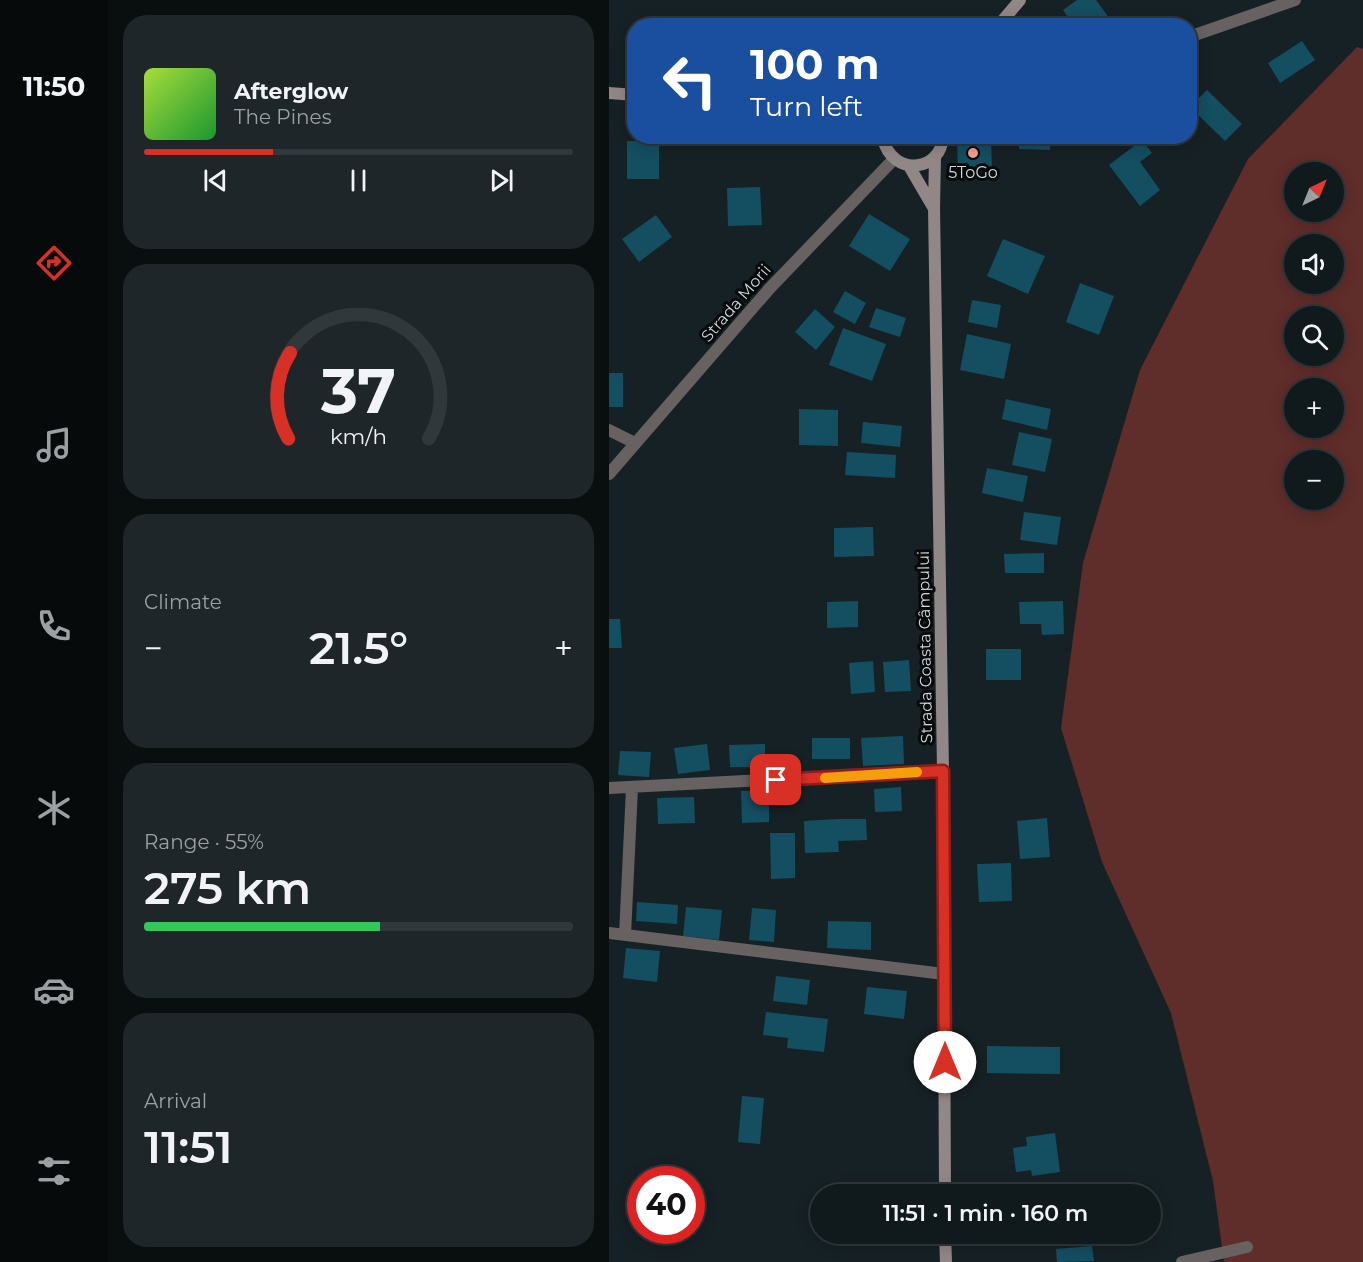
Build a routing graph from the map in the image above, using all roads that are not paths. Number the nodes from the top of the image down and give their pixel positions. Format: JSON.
{"nodes":[{"id":1,"x":1020,"y":0,"type":"edge"},
{"id":2,"x":1295,"y":0,"type":"edge"},
{"id":3,"x":1005,"y":18,"type":"edge"},
{"id":4,"x":1197,"y":34,"type":"edge"},
{"id":5,"x":609,"y":93,"type":"edge"},
{"id":6,"x":627,"y":94,"type":"edge"},
{"id":7,"x":884,"y":144,"type":"edge"},
{"id":8,"x":941,"y":144,"type":"edge"},
{"id":9,"x":935,"y":156,"type":"junction"},
{"id":10,"x":894,"y":159,"type":"junction"},
{"id":11,"x":909,"y":166,"type":"junction"},
{"id":12,"x":934,"y":208,"type":"junction"},
{"id":13,"x":609,"y":430,"type":"edge"},
{"id":14,"x":635,"y":443,"type":"junction"},
{"id":15,"x":609,"y":474,"type":"edge"},
{"id":16,"x":943,"y":771,"type":"junction"},
{"id":17,"x":609,"y":788,"type":"edge"},
{"id":18,"x":632,"y":788,"type":"junction"},
{"id":19,"x":609,"y":933,"type":"edge"},
{"id":20,"x":625,"y":934,"type":"junction"},
{"id":21,"x":944,"y":974,"type":"junction"},
{"id":22,"x":945,"y":1184,"type":"edge"},
{"id":23,"x":945,"y":1244,"type":"edge"},
{"id":24,"x":1247,"y":1247,"type":"dead end"},
{"id":25,"x":946,"y":1262,"type":"edge"},
{"id":26,"x":1182,"y":1262,"type":"edge"}],
"edges":[{"from":1,"to":3,"type":"street"},
{"from":2,"to":4,"type":"street"},
{"from":5,"to":6,"type":"street"},
{"from":7,"to":10,"type":"street"},
{"from":8,"to":9,"type":"street","name":"Strada Coasta Câmpului"},
{"from":9,"to":11,"type":"street"},
{"from":9,"to":12,"type":"street","name":"Strada Coasta Câmpului"},
{"from":10,"to":11,"type":"street"},
{"from":10,"to":14,"type":"street","name":"Strada Morii"},
{"from":11,"to":12,"type":"street","name":"Strada Coasta Câmpului"},
{"from":12,"to":16,"type":"street","name":"Strada Coasta Câmpului"},
{"from":13,"to":14,"type":"street"},
{"from":14,"to":15,"type":"street","name":"Strada Morii"},
{"from":16,"to":18,"type":"street"},
{"from":16,"to":21,"type":"street","name":"Strada Coasta Câmpului"},
{"from":17,"to":18,"type":"street"},
{"from":18,"to":20,"type":"street"},
{"from":19,"to":20,"type":"street"},
{"from":20,"to":21,"type":"street"},
{"from":21,"to":22,"type":"street","name":"Strada Coasta Câmpului"},
{"from":23,"to":25,"type":"street"},
{"from":24,"to":26,"type":"street"}]}
